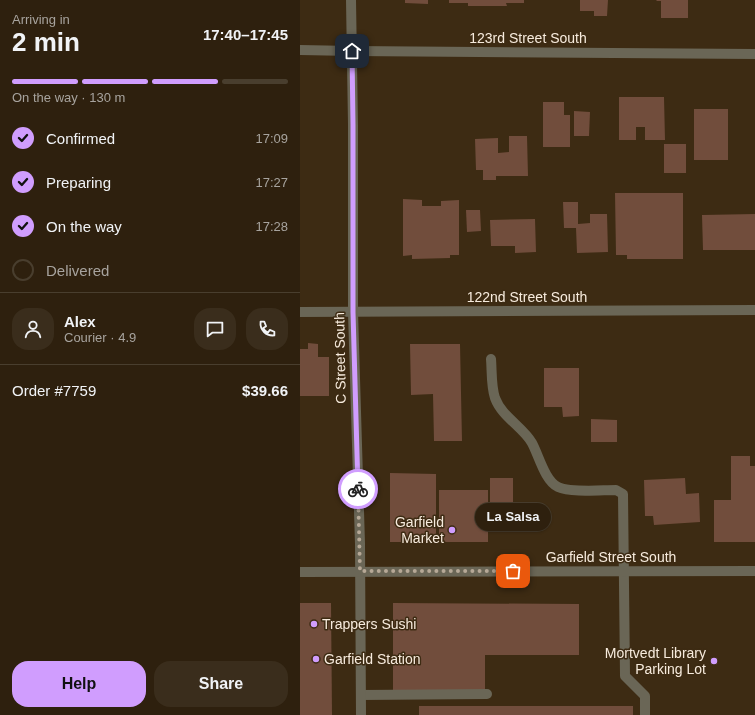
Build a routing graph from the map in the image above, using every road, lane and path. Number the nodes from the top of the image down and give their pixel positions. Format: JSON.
{"nodes":[{"id":1,"x":351,"y":0,"type":"edge"},
{"id":2,"x":300,"y":50,"type":"edge"},
{"id":3,"x":352,"y":51,"type":"junction"},
{"id":4,"x":755,"y":54,"type":"edge"},
{"id":5,"x":755,"y":310,"type":"edge"},
{"id":6,"x":300,"y":312,"type":"edge"},
{"id":7,"x":353,"y":312,"type":"junction"},
{"id":8,"x":491,"y":359,"type":"dead end"},
{"id":9,"x":360,"y":571,"type":"junction"},
{"id":10,"x":624,"y":571,"type":"junction"},
{"id":11,"x":755,"y":571,"type":"edge"},
{"id":12,"x":300,"y":572,"type":"edge"},
{"id":13,"x":487,"y":694,"type":"dead end"},
{"id":14,"x":361,"y":695,"type":"junction"},
{"id":15,"x":361,"y":715,"type":"edge"},
{"id":16,"x":645,"y":715,"type":"edge"}],
"edges":[{"from":1,"to":3,"type":"street","name":"C Street South"},
{"from":2,"to":3,"type":"street","name":"123rd Street South"},
{"from":3,"to":4,"type":"street","name":"123rd Street South"},
{"from":3,"to":7,"type":"street","name":"C Street South"},
{"from":5,"to":7,"type":"street","name":"122nd Street South"},
{"from":6,"to":7,"type":"street","name":"122nd Street South"},
{"from":7,"to":9,"type":"street","name":"C Street South"},
{"from":8,"to":10,"type":"street"},
{"from":9,"to":10,"type":"street","name":"Garfield Street South"},
{"from":9,"to":12,"type":"street","name":"Garfield Street South"},
{"from":9,"to":14,"type":"street","name":"C Street South"},
{"from":10,"to":11,"type":"street","name":"Garfield Street South"},
{"from":10,"to":16,"type":"street"},
{"from":13,"to":14,"type":"street"},
{"from":14,"to":15,"type":"street","name":"C Street South"}]}
